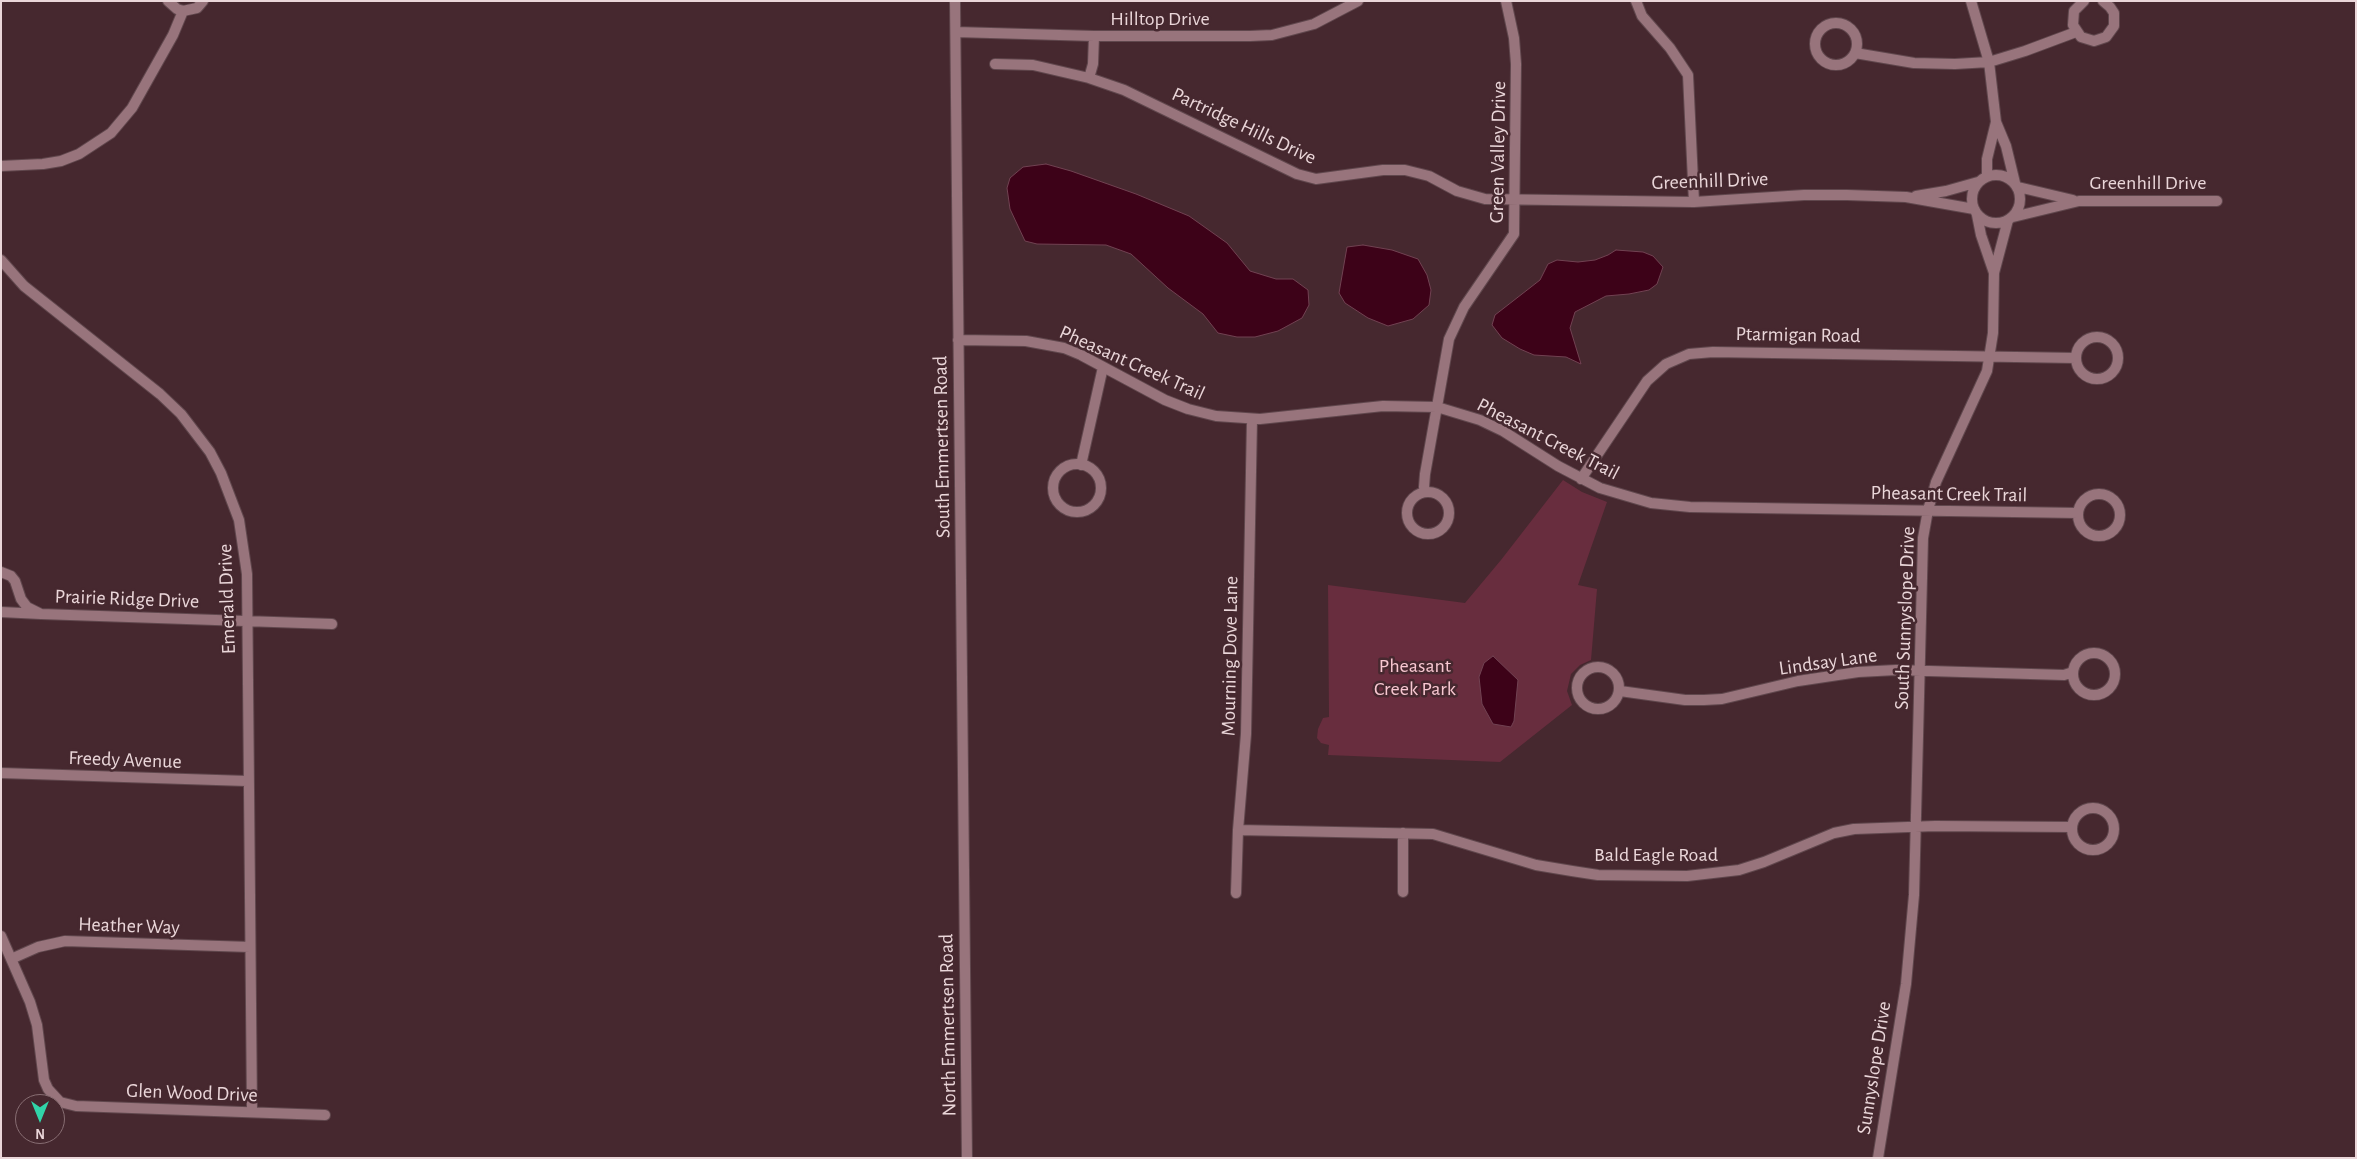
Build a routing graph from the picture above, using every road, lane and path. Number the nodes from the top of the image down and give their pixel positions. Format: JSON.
{"nodes":[{"id":1,"x":168,"y":1,"type":"edge"},
{"id":2,"x":203,"y":1,"type":"edge"},
{"id":3,"x":955,"y":1,"type":"edge"},
{"id":4,"x":1358,"y":1,"type":"edge"},
{"id":5,"x":1506,"y":1,"type":"edge"},
{"id":6,"x":1636,"y":1,"type":"edge"},
{"id":7,"x":1971,"y":1,"type":"edge"},
{"id":8,"x":2084,"y":1,"type":"edge"},
{"id":9,"x":2103,"y":1,"type":"edge"},
{"id":10,"x":184,"y":11,"type":"junction"},
{"id":11,"x":956,"y":32,"type":"junction"},
{"id":12,"x":2076,"y":32,"type":"junction"},
{"id":13,"x":1094,"y":36,"type":"junction"},
{"id":14,"x":1855,"y":53,"type":"junction"},
{"id":15,"x":1989,"y":62,"type":"junction"},
{"id":16,"x":995,"y":64,"type":"dead end"},
{"id":17,"x":1089,"y":78,"type":"junction"},
{"id":18,"x":1996,"y":122,"type":"junction"},
{"id":19,"x":1,"y":166,"type":"edge"},
{"id":20,"x":1982,"y":179,"type":"junction"},
{"id":21,"x":2016,"y":185,"type":"junction"},
{"id":22,"x":1906,"y":197,"type":"junction"},
{"id":23,"x":1515,"y":199,"type":"junction"},
{"id":24,"x":2079,"y":201,"type":"junction"},
{"id":25,"x":2217,"y":201,"type":"dead end"},
{"id":26,"x":1694,"y":202,"type":"junction"},
{"id":27,"x":1976,"y":212,"type":"junction"},
{"id":28,"x":2010,"y":218,"type":"junction"},
{"id":29,"x":1,"y":260,"type":"edge"},
{"id":30,"x":1994,"y":273,"type":"junction"},
{"id":31,"x":958,"y":340,"type":"junction"},
{"id":32,"x":1991,"y":356,"type":"junction"},
{"id":33,"x":2076,"y":358,"type":"junction"},
{"id":34,"x":1103,"y":367,"type":"junction"},
{"id":35,"x":1437,"y":407,"type":"junction"},
{"id":36,"x":1252,"y":419,"type":"junction"},
{"id":37,"x":1081,"y":465,"type":"junction"},
{"id":38,"x":1581,"y":479,"type":"junction"},
{"id":39,"x":1426,"y":492,"type":"junction"},
{"id":40,"x":1928,"y":510,"type":"junction"},
{"id":41,"x":2078,"y":513,"type":"junction"},
{"id":42,"x":1,"y":572,"type":"edge"},
{"id":43,"x":1,"y":612,"type":"edge"},
{"id":44,"x":41,"y":614,"type":"junction"},
{"id":45,"x":247,"y":621,"type":"junction"},
{"id":46,"x":332,"y":624,"type":"dead end"},
{"id":47,"x":1920,"y":671,"type":"junction"},
{"id":48,"x":2073,"y":672,"type":"junction"},
{"id":49,"x":1620,"y":691,"type":"junction"},
{"id":50,"x":1,"y":774,"type":"edge"},
{"id":51,"x":248,"y":781,"type":"junction"},
{"id":52,"x":1917,"y":826,"type":"junction"},
{"id":53,"x":2072,"y":827,"type":"junction"},
{"id":54,"x":1238,"y":830,"type":"junction"},
{"id":55,"x":1403,"y":833,"type":"junction"},
{"id":56,"x":964,"y":892,"type":"joint"},
{"id":57,"x":1403,"y":892,"type":"dead end"},
{"id":58,"x":1236,"y":893,"type":"dead end"},
{"id":59,"x":1,"y":936,"type":"edge"},
{"id":60,"x":250,"y":947,"type":"junction"},
{"id":61,"x":11,"y":959,"type":"junction"},
{"id":62,"x":1906,"y":984,"type":"joint"},
{"id":63,"x":252,"y":1112,"type":"junction"},
{"id":64,"x":325,"y":1115,"type":"dead end"},
{"id":65,"x":967,"y":1158,"type":"edge"},
{"id":66,"x":1878,"y":1158,"type":"edge"}],
"edges":[{"from":1,"to":10,"type":"street"},
{"from":2,"to":10,"type":"street"},
{"from":3,"to":11,"type":"street","name":"South Emmertsen Road"},
{"from":4,"to":13,"type":"street","name":"Hilltop Drive"},
{"from":5,"to":23,"type":"street","name":"Green Valley Drive"},
{"from":6,"to":26,"type":"street"},
{"from":7,"to":15,"type":"street"},
{"from":8,"to":12,"type":"street"},
{"from":9,"to":12,"type":"street"},
{"from":10,"to":19,"type":"street"},
{"from":11,"to":13,"type":"street","name":"Hilltop Drive"},
{"from":11,"to":31,"type":"street","name":"South Emmertsen Road"},
{"from":12,"to":15,"type":"street"},
{"from":13,"to":17,"type":"street"},
{"from":14,"to":14,"type":"street"},
{"from":14,"to":15,"type":"street"},
{"from":15,"to":18,"type":"street"},
{"from":16,"to":17,"type":"street","name":"Partridge Hills Drive"},
{"from":17,"to":23,"type":"street","name":"Partridge Hills Drive"},
{"from":18,"to":20,"type":"street"},
{"from":18,"to":21,"type":"street"},
{"from":20,"to":21,"type":"street"},
{"from":20,"to":22,"type":"street","name":"Greenhill Drive"},
{"from":20,"to":27,"type":"street"},
{"from":21,"to":24,"type":"street","name":"Greenhill Drive"},
{"from":21,"to":28,"type":"street"},
{"from":22,"to":26,"type":"street","name":"Greenhill Drive"},
{"from":22,"to":27,"type":"street","name":"Greenhill Drive"},
{"from":23,"to":26,"type":"street","name":"Greenhill Drive"},
{"from":23,"to":35,"type":"street","name":"Green Valley Drive"},
{"from":24,"to":25,"type":"street","name":"Greenhill Drive"},
{"from":24,"to":28,"type":"street","name":"Greenhill Drive"},
{"from":27,"to":28,"type":"street"},
{"from":27,"to":30,"type":"street","name":"South Sunnyslope Drive"},
{"from":28,"to":30,"type":"street","name":"South Sunnyslope Drive"},
{"from":29,"to":45,"type":"street","name":"Emerald Drive"},
{"from":30,"to":32,"type":"street","name":"South Sunnyslope Drive"},
{"from":31,"to":34,"type":"street","name":"Pheasant Creek Trail"},
{"from":31,"to":56,"type":"street","name":"South Emmertsen Road"},
{"from":32,"to":33,"type":"street","name":"Ptarmigan Road"},
{"from":32,"to":38,"type":"street","name":"Ptarmigan Road"},
{"from":32,"to":40,"type":"street","name":"South Sunnyslope Drive"},
{"from":33,"to":33,"type":"street"},
{"from":34,"to":36,"type":"street","name":"Pheasant Creek Trail"},
{"from":34,"to":37,"type":"street"},
{"from":35,"to":36,"type":"street","name":"Pheasant Creek Trail"},
{"from":35,"to":38,"type":"street","name":"Pheasant Creek Trail"},
{"from":35,"to":39,"type":"street","name":"Green Valley Drive"},
{"from":36,"to":54,"type":"street","name":"Mourning Dove Lane"},
{"from":37,"to":37,"type":"street"},
{"from":38,"to":40,"type":"street","name":"Pheasant Creek Trail"},
{"from":39,"to":39,"type":"street"},
{"from":40,"to":41,"type":"street","name":"Pheasant Creek Trail"},
{"from":40,"to":47,"type":"street","name":"South Sunnyslope Drive"},
{"from":41,"to":41,"type":"street"},
{"from":42,"to":44,"type":"street","name":"Prairie Ridge Drive"},
{"from":43,"to":44,"type":"street","name":"Prairie Ridge Drive"},
{"from":44,"to":45,"type":"street","name":"Prairie Ridge Drive"},
{"from":45,"to":46,"type":"street","name":"Prairie Ridge Drive"},
{"from":45,"to":51,"type":"street","name":"Emerald Drive"},
{"from":47,"to":48,"type":"street","name":"Lindsay Lane"},
{"from":47,"to":49,"type":"street","name":"Lindsay Lane"},
{"from":47,"to":52,"type":"street","name":"South Sunnyslope Drive"},
{"from":48,"to":48,"type":"street"},
{"from":49,"to":49,"type":"street"},
{"from":50,"to":51,"type":"street","name":"Freedy Avenue"},
{"from":51,"to":60,"type":"street","name":"Emerald Drive"},
{"from":52,"to":53,"type":"street","name":"Bald Eagle Road"},
{"from":52,"to":55,"type":"street","name":"Bald Eagle Road"},
{"from":52,"to":62,"type":"street","name":"South Sunnyslope Drive"},
{"from":53,"to":53,"type":"street"},
{"from":54,"to":55,"type":"street","name":"Bald Eagle Road"},
{"from":54,"to":58,"type":"street","name":"Mourning Dove Lane"},
{"from":55,"to":57,"type":"street"},
{"from":56,"to":65,"type":"street","name":"North Emmertsen Road"},
{"from":59,"to":61,"type":"street"},
{"from":60,"to":61,"type":"street","name":"Heather Way"},
{"from":60,"to":63,"type":"street","name":"Emerald Drive"},
{"from":61,"to":63,"type":"street","name":"Glen Wood Drive"},
{"from":62,"to":66,"type":"street","name":"Sunnyslope Drive"},
{"from":63,"to":64,"type":"street","name":"Glen Wood Drive"}]}
